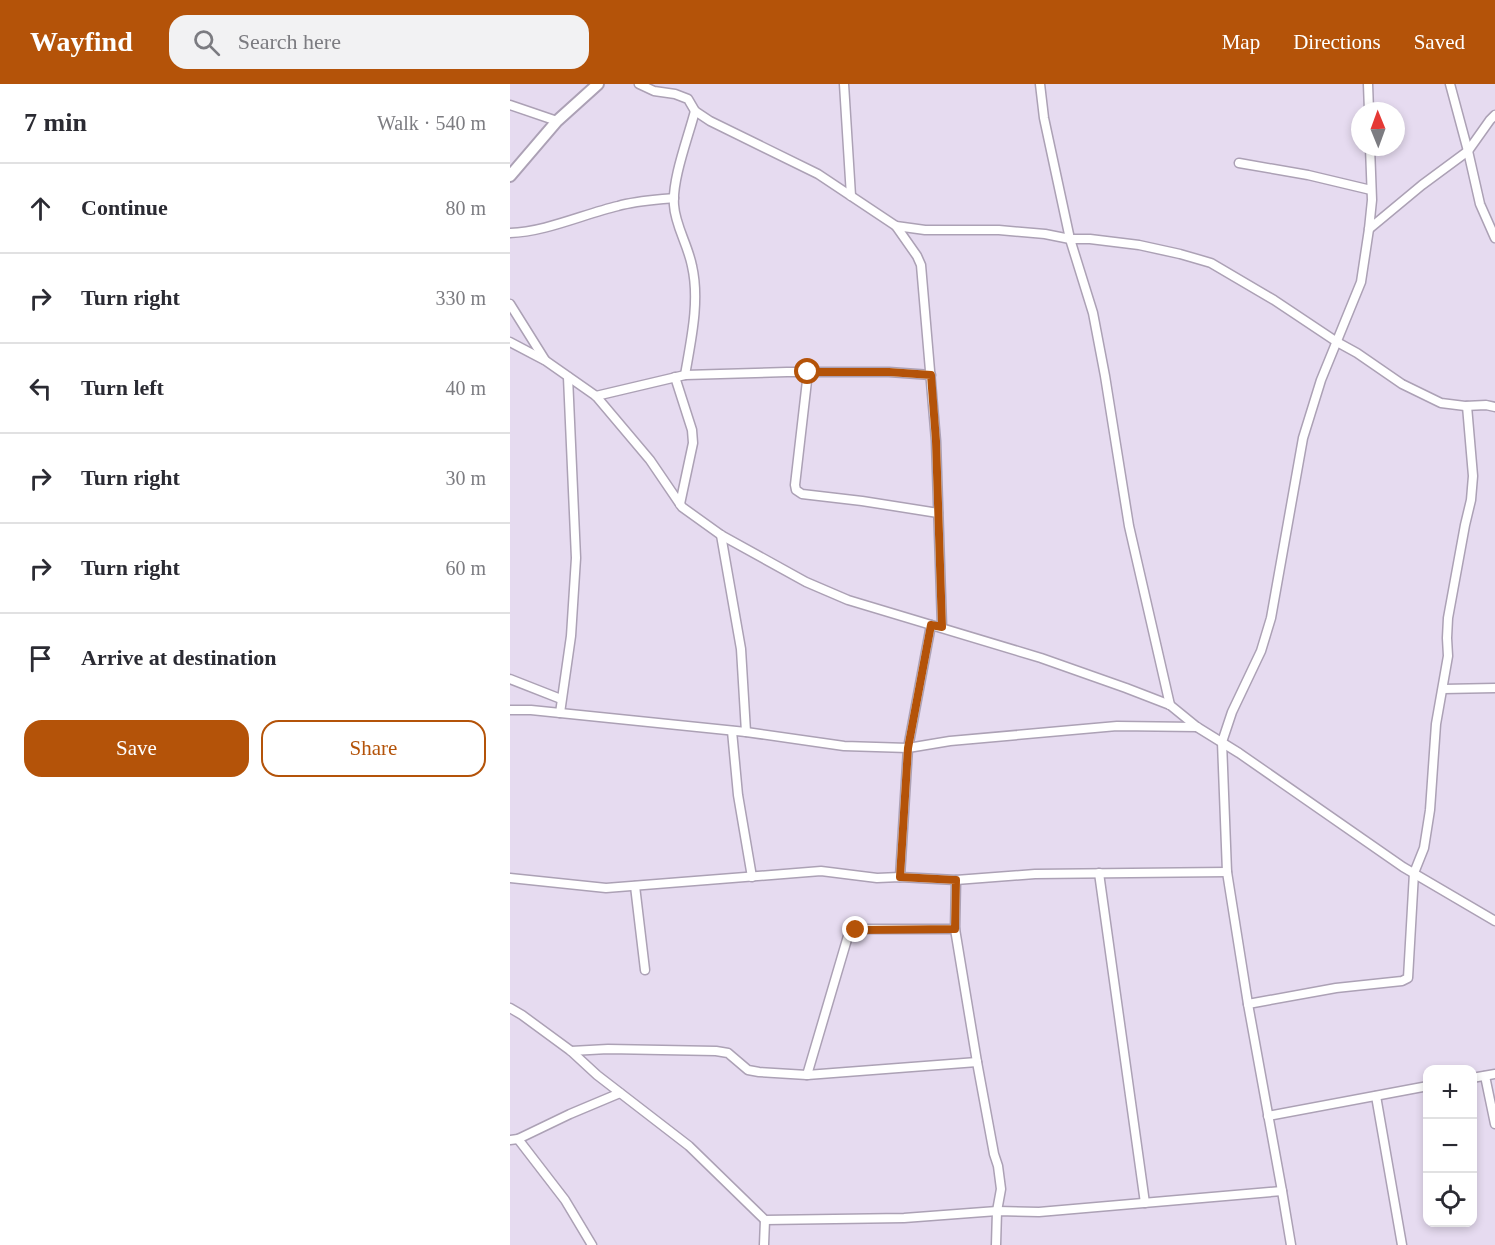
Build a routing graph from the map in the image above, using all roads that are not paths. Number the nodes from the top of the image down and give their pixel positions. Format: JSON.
{"nodes":[{"id":1,"x":598,"y":84,"type":"edge"},
{"id":2,"x":639,"y":84,"type":"edge"},
{"id":3,"x":844,"y":84,"type":"edge"},
{"id":4,"x":1040,"y":84,"type":"edge"},
{"id":5,"x":1368,"y":84,"type":"edge"},
{"id":6,"x":1450,"y":84,"type":"edge"},
{"id":7,"x":1369,"y":102,"type":"edge"},
{"id":8,"x":510,"y":105,"type":"edge"},
{"id":9,"x":695,"y":111,"type":"junction"},
{"id":10,"x":1495,"y":115,"type":"edge"},
{"id":11,"x":557,"y":121,"type":"junction"},
{"id":12,"x":1468,"y":151,"type":"junction"},
{"id":13,"x":1370,"y":156,"type":"edge"},
{"id":14,"x":1239,"y":164,"type":"dead end"},
{"id":15,"x":510,"y":176,"type":"edge"},
{"id":16,"x":1371,"y":190,"type":"junction"},
{"id":17,"x":851,"y":196,"type":"junction"},
{"id":18,"x":674,"y":198,"type":"junction"},
{"id":19,"x":1492,"y":225,"type":"edge"},
{"id":20,"x":896,"y":226,"type":"junction"},
{"id":21,"x":1369,"y":229,"type":"junction"},
{"id":22,"x":510,"y":233,"type":"edge"},
{"id":23,"x":1495,"y":238,"type":"edge"},
{"id":24,"x":1070,"y":239,"type":"junction"},
{"id":25,"x":510,"y":304,"type":"edge"},
{"id":26,"x":510,"y":342,"type":"edge"},
{"id":27,"x":1337,"y":342,"type":"junction"},
{"id":28,"x":546,"y":361,"type":"junction"},
{"id":29,"x":808,"y":372,"type":"junction"},
{"id":30,"x":685,"y":375,"type":"junction"},
{"id":31,"x":931,"y":375,"type":"junction"},
{"id":32,"x":568,"y":377,"type":"junction"},
{"id":33,"x":675,"y":377,"type":"junction"},
{"id":34,"x":596,"y":396,"type":"junction"},
{"id":35,"x":1467,"y":406,"type":"junction"},
{"id":36,"x":1495,"y":406,"type":"edge"},
{"id":37,"x":680,"y":504,"type":"junction"},
{"id":38,"x":938,"y":513,"type":"junction"},
{"id":39,"x":721,"y":535,"type":"junction"},
{"id":40,"x":931,"y":625,"type":"junction"},
{"id":41,"x":942,"y":627,"type":"junction"},
{"id":42,"x":510,"y":679,"type":"edge"},
{"id":43,"x":1443,"y":688,"type":"junction"},
{"id":44,"x":1495,"y":688,"type":"edge"},
{"id":45,"x":561,"y":699,"type":"junction"},
{"id":46,"x":1170,"y":705,"type":"junction"},
{"id":47,"x":510,"y":711,"type":"edge"},
{"id":48,"x":560,"y":713,"type":"junction"},
{"id":49,"x":1197,"y":727,"type":"junction"},
{"id":50,"x":732,"y":731,"type":"junction"},
{"id":51,"x":746,"y":732,"type":"junction"},
{"id":52,"x":1222,"y":742,"type":"junction"},
{"id":53,"x":908,"y":748,"type":"junction"},
{"id":54,"x":1227,"y":872,"type":"junction"},
{"id":55,"x":1099,"y":873,"type":"junction"},
{"id":56,"x":1414,"y":873,"type":"junction"},
{"id":57,"x":752,"y":877,"type":"junction"},
{"id":58,"x":900,"y":877,"type":"junction"},
{"id":59,"x":510,"y":878,"type":"edge"},
{"id":60,"x":956,"y":880,"type":"junction"},
{"id":61,"x":635,"y":886,"type":"junction"},
{"id":62,"x":1495,"y":921,"type":"edge"},
{"id":63,"x":955,"y":929,"type":"junction"},
{"id":64,"x":645,"y":970,"type":"dead end"},
{"id":65,"x":1248,"y":1004,"type":"junction"},
{"id":66,"x":510,"y":1008,"type":"edge"},
{"id":67,"x":571,"y":1051,"type":"junction"},
{"id":68,"x":977,"y":1062,"type":"junction"},
{"id":69,"x":1495,"y":1074,"type":"edge"},
{"id":70,"x":807,"y":1075,"type":"junction"},
{"id":71,"x":1485,"y":1076,"type":"junction"},
{"id":72,"x":1477,"y":1077,"type":"edge"},
{"id":73,"x":1423,"y":1087,"type":"edge"},
{"id":74,"x":620,"y":1093,"type":"junction"},
{"id":75,"x":1376,"y":1096,"type":"junction"},
{"id":76,"x":1268,"y":1116,"type":"junction"},
{"id":77,"x":1495,"y":1124,"type":"edge"},
{"id":78,"x":514,"y":1140,"type":"edge"},
{"id":79,"x":1282,"y":1191,"type":"junction"},
{"id":80,"x":1145,"y":1203,"type":"junction"},
{"id":81,"x":997,"y":1211,"type":"junction"},
{"id":82,"x":765,"y":1220,"type":"junction"},
{"id":83,"x":592,"y":1245,"type":"edge"},
{"id":84,"x":764,"y":1245,"type":"edge"},
{"id":85,"x":996,"y":1245,"type":"edge"},
{"id":86,"x":1291,"y":1245,"type":"edge"},
{"id":87,"x":1402,"y":1245,"type":"edge"}],
"edges":[{"from":1,"to":11,"type":"street"},
{"from":2,"to":9,"type":"street"},
{"from":3,"to":17,"type":"street"},
{"from":4,"to":24,"type":"street"},
{"from":5,"to":7,"type":"street"},
{"from":6,"to":12,"type":"street"},
{"from":8,"to":11,"type":"street"},
{"from":9,"to":17,"type":"street"},
{"from":9,"to":18,"type":"street"},
{"from":10,"to":12,"type":"street"},
{"from":11,"to":15,"type":"street"},
{"from":12,"to":19,"type":"street"},
{"from":12,"to":21,"type":"street"},
{"from":13,"to":16,"type":"street"},
{"from":14,"to":16,"type":"street"},
{"from":16,"to":21,"type":"street"},
{"from":17,"to":20,"type":"street"},
{"from":18,"to":22,"type":"street"},
{"from":18,"to":30,"type":"street"},
{"from":19,"to":23,"type":"street"},
{"from":20,"to":24,"type":"street"},
{"from":20,"to":31,"type":"street"},
{"from":21,"to":27,"type":"street"},
{"from":24,"to":27,"type":"street"},
{"from":24,"to":46,"type":"street"},
{"from":25,"to":28,"type":"street"},
{"from":26,"to":28,"type":"street"},
{"from":27,"to":35,"type":"street"},
{"from":27,"to":52,"type":"street"},
{"from":28,"to":32,"type":"street"},
{"from":29,"to":30,"type":"street"},
{"from":29,"to":31,"type":"street"},
{"from":29,"to":38,"type":"street"},
{"from":30,"to":33,"type":"street"},
{"from":31,"to":38,"type":"street"},
{"from":32,"to":34,"type":"street"},
{"from":32,"to":45,"type":"street"},
{"from":33,"to":34,"type":"street"},
{"from":33,"to":37,"type":"street"},
{"from":34,"to":37,"type":"street"},
{"from":35,"to":36,"type":"street"},
{"from":35,"to":43,"type":"street"},
{"from":37,"to":39,"type":"street"},
{"from":38,"to":41,"type":"street"},
{"from":39,"to":40,"type":"street"},
{"from":39,"to":51,"type":"street"},
{"from":40,"to":41,"type":"street"},
{"from":40,"to":53,"type":"street"},
{"from":41,"to":46,"type":"street"},
{"from":42,"to":45,"type":"street"},
{"from":43,"to":44,"type":"street"},
{"from":43,"to":56,"type":"street"},
{"from":45,"to":48,"type":"street"},
{"from":46,"to":49,"type":"street"},
{"from":47,"to":48,"type":"street"},
{"from":48,"to":50,"type":"street"},
{"from":49,"to":52,"type":"street"},
{"from":49,"to":53,"type":"street"},
{"from":50,"to":51,"type":"street"},
{"from":50,"to":57,"type":"street"},
{"from":51,"to":53,"type":"street"},
{"from":52,"to":54,"type":"street"},
{"from":52,"to":56,"type":"street"},
{"from":53,"to":58,"type":"street"},
{"from":54,"to":55,"type":"street"},
{"from":54,"to":65,"type":"street"},
{"from":55,"to":60,"type":"street"},
{"from":55,"to":80,"type":"street"},
{"from":56,"to":62,"type":"street"},
{"from":56,"to":65,"type":"street"},
{"from":57,"to":58,"type":"street"},
{"from":57,"to":61,"type":"street"},
{"from":58,"to":60,"type":"street"},
{"from":59,"to":61,"type":"street"},
{"from":60,"to":63,"type":"street"},
{"from":61,"to":64,"type":"street"},
{"from":63,"to":68,"type":"street"},
{"from":63,"to":70,"type":"street"},
{"from":65,"to":76,"type":"street"},
{"from":66,"to":67,"type":"street"},
{"from":67,"to":70,"type":"street"},
{"from":67,"to":74,"type":"street"},
{"from":68,"to":70,"type":"street"},
{"from":68,"to":81,"type":"street"},
{"from":69,"to":71,"type":"street"},
{"from":71,"to":72,"type":"street"},
{"from":71,"to":77,"type":"street"},
{"from":73,"to":75,"type":"street"},
{"from":74,"to":78,"type":"street"},
{"from":74,"to":82,"type":"street"},
{"from":75,"to":76,"type":"street"},
{"from":75,"to":87,"type":"street"},
{"from":76,"to":79,"type":"street"},
{"from":78,"to":83,"type":"street"},
{"from":79,"to":80,"type":"street"},
{"from":79,"to":86,"type":"street"},
{"from":80,"to":81,"type":"street"},
{"from":81,"to":82,"type":"street"},
{"from":81,"to":85,"type":"street"},
{"from":82,"to":84,"type":"street"}]}
